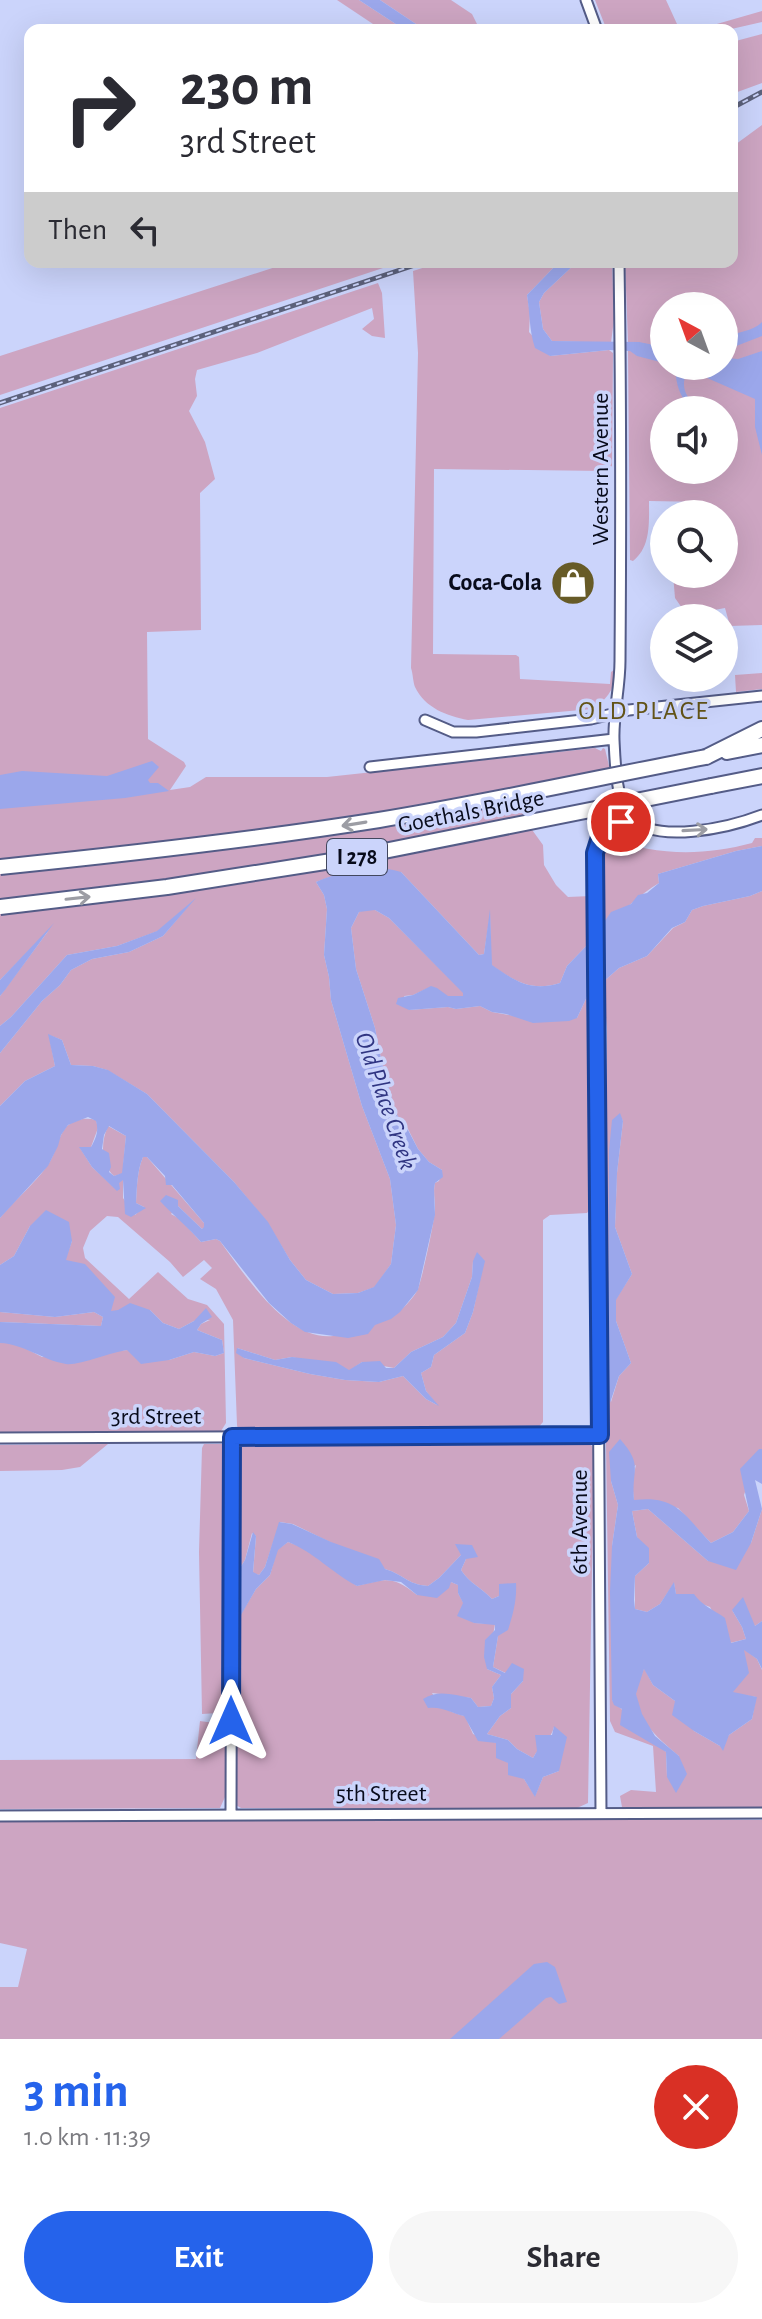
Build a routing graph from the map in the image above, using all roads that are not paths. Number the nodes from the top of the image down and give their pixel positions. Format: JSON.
{"nodes":[{"id":1,"x":586,"y":0,"type":"edge"},
{"id":2,"x":595,"y":24,"type":"edge"},
{"id":3,"x":619,"y":268,"type":"edge"},
{"id":4,"x":762,"y":696,"type":"edge"},
{"id":5,"x":615,"y":714,"type":"junction"},
{"id":6,"x":425,"y":720,"type":"dead end"},
{"id":7,"x":762,"y":729,"type":"edge"},
{"id":8,"x":614,"y":739,"type":"junction"},
{"id":9,"x":762,"y":745,"type":"edge"},
{"id":10,"x":706,"y":757,"type":"junction"},
{"id":11,"x":370,"y":767,"type":"dead end"},
{"id":12,"x":762,"y":776,"type":"edge"},
{"id":13,"x":762,"y":815,"type":"edge"},
{"id":14,"x":630,"y":816,"type":"junction"},
{"id":15,"x":0,"y":867,"type":"edge"},
{"id":16,"x":0,"y":907,"type":"edge"},
{"id":17,"x":600,"y":1435,"type":"junction"},
{"id":18,"x":232,"y":1437,"type":"junction"},
{"id":19,"x":0,"y":1438,"type":"edge"},
{"id":20,"x":601,"y":1813,"type":"junction"},
{"id":21,"x":762,"y":1813,"type":"edge"},
{"id":22,"x":231,"y":1815,"type":"junction"},
{"id":23,"x":0,"y":1816,"type":"edge"}],
"edges":[{"from":1,"to":2,"type":"street"},
{"from":3,"to":5,"type":"street","name":"Western Avenue"},
{"from":4,"to":5,"type":"street"},
{"from":5,"to":6,"type":"street"},
{"from":5,"to":8,"type":"street","name":"Western Avenue"},
{"from":7,"to":10,"type":"highway"},
{"from":8,"to":11,"type":"street"},
{"from":8,"to":14,"type":"street","name":"Western Avenue"},
{"from":9,"to":10,"type":"highway","number":"I 278"},
{"from":10,"to":15,"type":"highway","name":"Goethals Bridge","number":"I 278","one_way":true,"bridge":true},
{"from":16,"to":12,"type":"highway","name":"Goethals Bridge","number":"I 278","one_way":true,"bridge":true},
{"from":14,"to":13,"type":"street","one_way":true},
{"from":14,"to":17,"type":"street","name":"6th Avenue"},
{"from":17,"to":18,"type":"street","name":"3rd Street"},
{"from":17,"to":20,"type":"street","name":"6th Avenue"},
{"from":18,"to":19,"type":"street","name":"3rd Street"},
{"from":18,"to":22,"type":"street"},
{"from":20,"to":21,"type":"street","name":"5th Street"},
{"from":20,"to":22,"type":"street","name":"5th Street"},
{"from":22,"to":23,"type":"street","name":"5th Street"}]}
